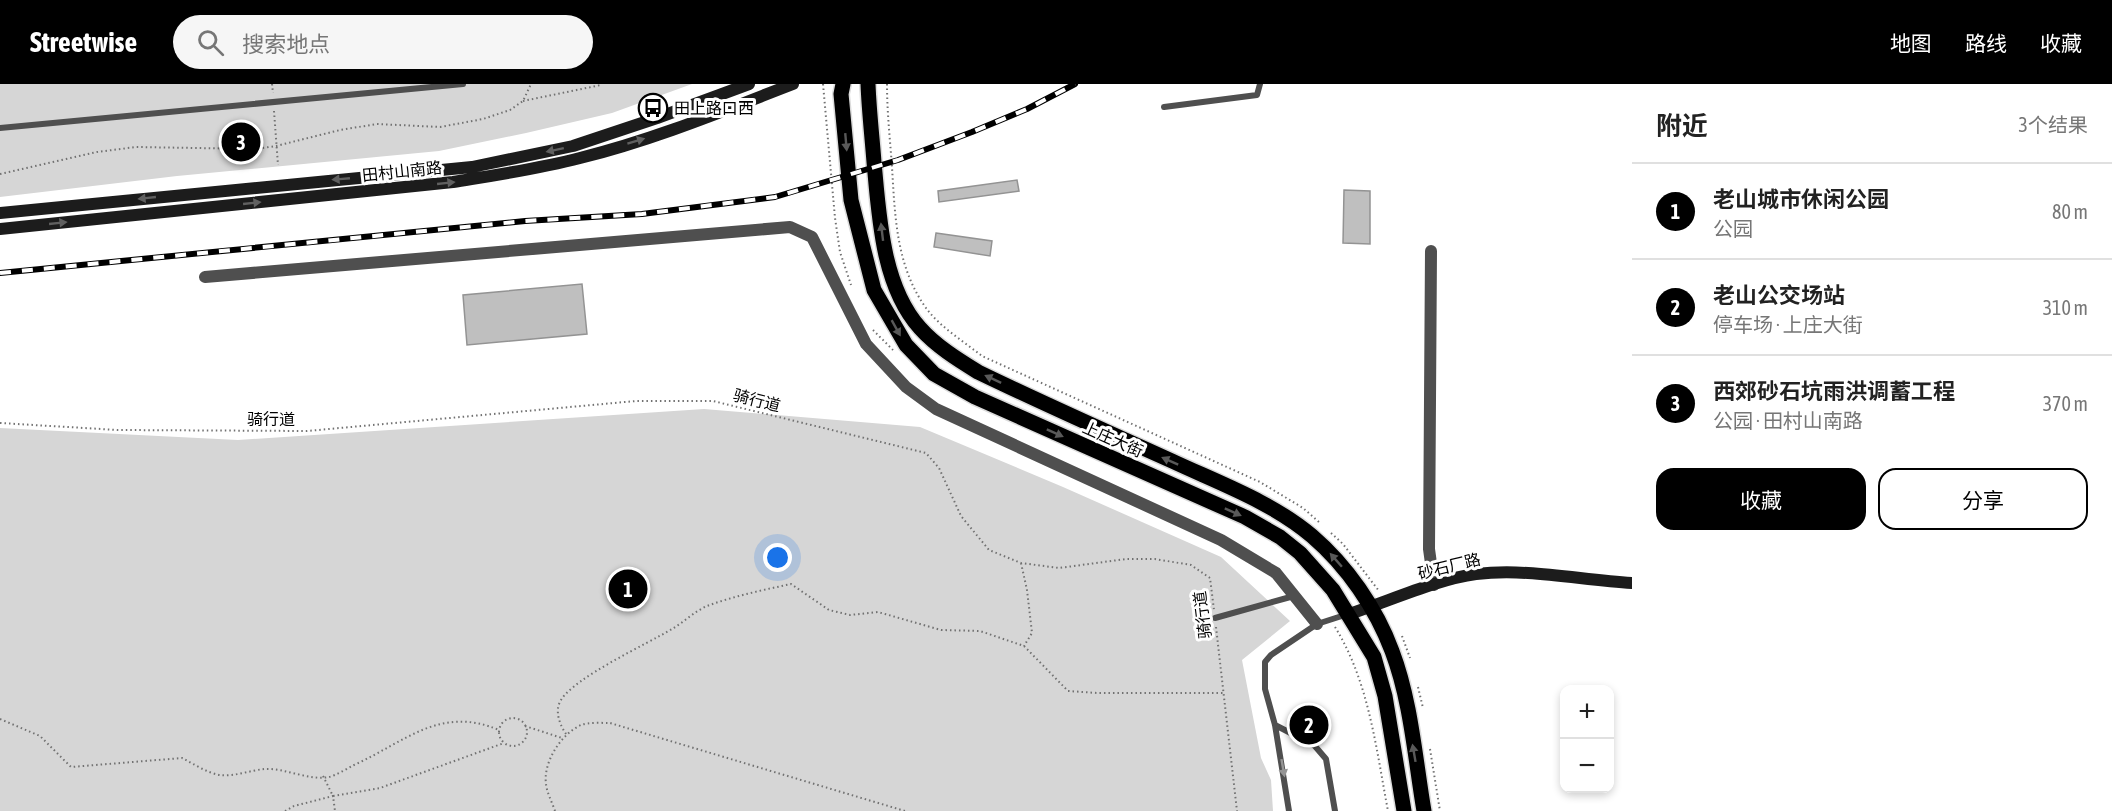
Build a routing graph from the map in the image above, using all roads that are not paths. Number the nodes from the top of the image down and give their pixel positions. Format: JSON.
{"nodes":[{"id":1,"x":463,"y":84,"type":"edge"},
{"id":2,"x":749,"y":84,"type":"edge"},
{"id":3,"x":793,"y":84,"type":"edge"},
{"id":4,"x":843,"y":84,"type":"edge"},
{"id":5,"x":868,"y":84,"type":"edge"},
{"id":6,"x":1260,"y":84,"type":"edge"},
{"id":7,"x":1164,"y":107,"type":"dead end"},
{"id":8,"x":0,"y":128,"type":"edge"},
{"id":9,"x":0,"y":213,"type":"edge"},
{"id":10,"x":0,"y":229,"type":"edge"},
{"id":11,"x":1431,"y":251,"type":"dead end"},
{"id":12,"x":205,"y":277,"type":"dead end"},
{"id":13,"x":1632,"y":583,"type":"edge"},
{"id":14,"x":1434,"y":585,"type":"junction"},
{"id":15,"x":1295,"y":596,"type":"junction"},
{"id":16,"x":1371,"y":607,"type":"junction"},
{"id":17,"x":1349,"y":614,"type":"junction"},
{"id":18,"x":1215,"y":618,"type":"road end"},
{"id":19,"x":1317,"y":624,"type":"junction"},
{"id":20,"x":1275,"y":725,"type":"junction"},
{"id":21,"x":1288,"y":811,"type":"edge"},
{"id":22,"x":1335,"y":811,"type":"edge"},
{"id":23,"x":1404,"y":811,"type":"edge"},
{"id":24,"x":1424,"y":811,"type":"edge"}],
"edges":[{"from":1,"to":8,"type":"lane"},
{"from":2,"to":9,"type":"main road","name":"田村山南路","one_way":true},
{"from":10,"to":3,"type":"main road","name":"田村山南路","one_way":true},
{"from":4,"to":17,"type":"main road","name":"上庄大街","one_way":true},
{"from":16,"to":5,"type":"main road","name":"上庄大街","one_way":true},
{"from":6,"to":7,"type":"lane"},
{"from":11,"to":14,"type":"street"},
{"from":12,"to":15,"type":"street"},
{"from":13,"to":14,"type":"main road","name":"砂石厂路"},
{"from":14,"to":16,"type":"main road","name":"砂石厂路"},
{"from":15,"to":18,"type":"lane"},
{"from":15,"to":19,"type":"street"},
{"from":16,"to":17,"type":"main road","name":"砂石厂路"},
{"from":24,"to":16,"type":"main road","name":"上庄大街","one_way":true},
{"from":17,"to":19,"type":"lane"},
{"from":17,"to":23,"type":"main road","name":"上庄大街"},
{"from":19,"to":20,"type":"lane"},
{"from":20,"to":21,"type":"lane","one_way":true},
{"from":20,"to":22,"type":"lane"}]}
